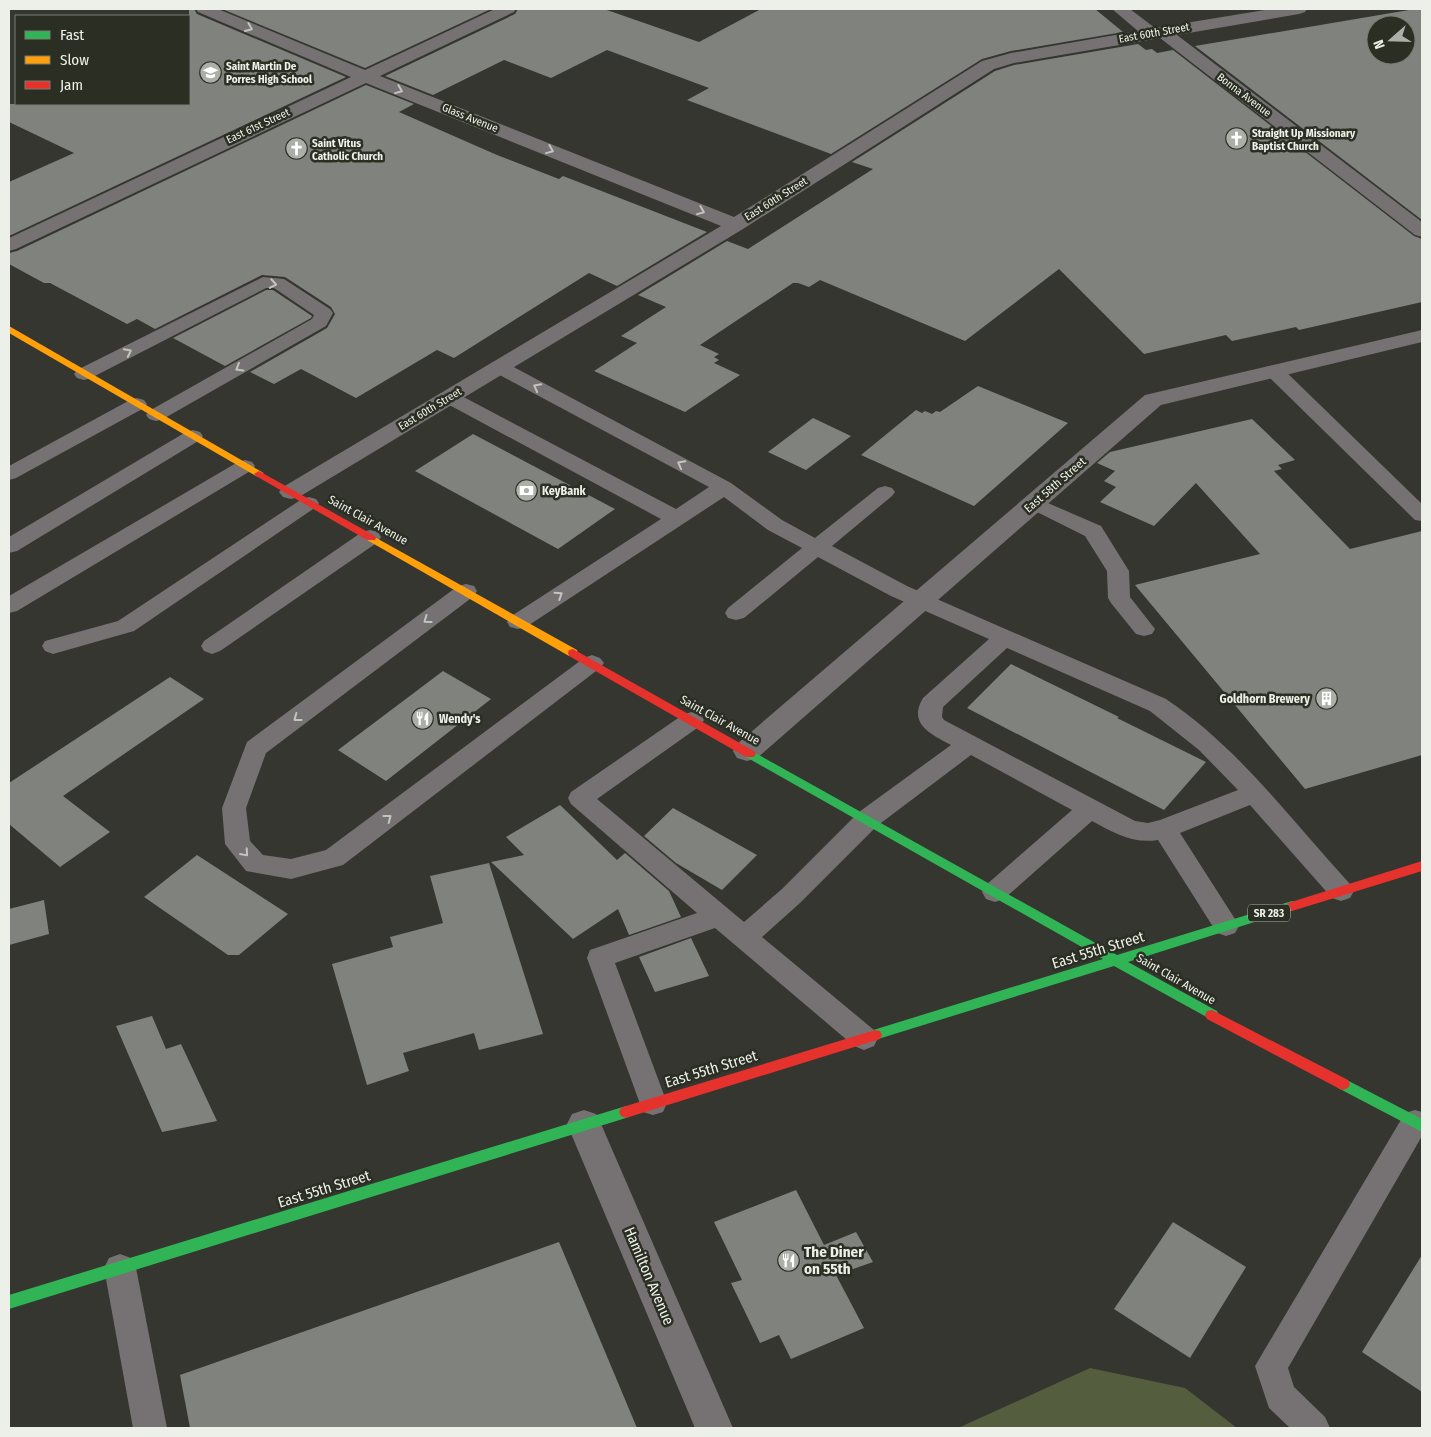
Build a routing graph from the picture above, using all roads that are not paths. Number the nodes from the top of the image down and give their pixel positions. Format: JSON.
{"nodes":[{"id":1,"x":204,"y":9,"type":"edge"},
{"id":2,"x":508,"y":9,"type":"edge"},
{"id":3,"x":1120,"y":9,"type":"edge"},
{"id":4,"x":1299,"y":9,"type":"edge"},
{"id":5,"x":1156,"y":32,"type":"junction"},
{"id":6,"x":364,"y":76,"type":"junction"},
{"id":7,"x":736,"y":225,"type":"junction"},
{"id":8,"x":1422,"y":230,"type":"edge"},
{"id":9,"x":9,"y":245,"type":"edge"},
{"id":10,"x":9,"y":329,"type":"edge"},
{"id":11,"x":1422,"y":336,"type":"edge"},
{"id":12,"x":499,"y":367,"type":"junction"},
{"id":13,"x":1274,"y":371,"type":"junction"},
{"id":14,"x":84,"y":374,"type":"junction"},
{"id":15,"x":449,"y":398,"type":"junction"},
{"id":16,"x":137,"y":404,"type":"junction"},
{"id":17,"x":156,"y":415,"type":"junction"},
{"id":18,"x":193,"y":436,"type":"junction"},
{"id":19,"x":245,"y":466,"type":"junction"},
{"id":20,"x":9,"y":474,"type":"edge"},
{"id":21,"x":724,"y":487,"type":"junction"},
{"id":22,"x":885,"y":492,"type":"dead end"},
{"id":23,"x":300,"y":498,"type":"junction"},
{"id":24,"x":1034,"y":503,"type":"junction"},
{"id":25,"x":1422,"y":515,"type":"edge"},
{"id":26,"x":676,"y":518,"type":"junction"},
{"id":27,"x":370,"y":537,"type":"junction"},
{"id":28,"x":9,"y":546,"type":"edge"},
{"id":29,"x":818,"y":548,"type":"junction"},
{"id":30,"x":466,"y":592,"type":"junction"},
{"id":31,"x":920,"y":601,"type":"junction"},
{"id":32,"x":9,"y":606,"type":"edge"},
{"id":33,"x":736,"y":613,"type":"dead end"},
{"id":34,"x":518,"y":622,"type":"junction"},
{"id":35,"x":1144,"y":629,"type":"dead end"},
{"id":36,"x":1004,"y":638,"type":"junction"},
{"id":37,"x":53,"y":646,"type":"dead end"},
{"id":38,"x":212,"y":646,"type":"dead end"},
{"id":39,"x":592,"y":663,"type":"junction"},
{"id":40,"x":692,"y":720,"type":"junction"},
{"id":41,"x":969,"y":744,"type":"junction"},
{"id":42,"x":747,"y":751,"type":"junction"},
{"id":43,"x":1255,"y":793,"type":"junction"},
{"id":44,"x":1090,"y":809,"type":"junction"},
{"id":45,"x":868,"y":820,"type":"junction"},
{"id":46,"x":1164,"y":828,"type":"junction"},
{"id":47,"x":1422,"y":866,"type":"edge"},
{"id":48,"x":1341,"y":891,"type":"junction"},
{"id":49,"x":995,"y":892,"type":"junction"},
{"id":50,"x":719,"y":916,"type":"junction"},
{"id":51,"x":1226,"y":926,"type":"junction"},
{"id":52,"x":744,"y":937,"type":"junction"},
{"id":53,"x":1115,"y":960,"type":"junction"},
{"id":54,"x":864,"y":1038,"type":"junction"},
{"id":55,"x":653,"y":1102,"type":"junction"},
{"id":56,"x":584,"y":1124,"type":"junction"},
{"id":57,"x":1419,"y":1124,"type":"edge"},
{"id":58,"x":120,"y":1268,"type":"junction"},
{"id":59,"x":9,"y":1302,"type":"edge"},
{"id":60,"x":150,"y":1428,"type":"edge"},
{"id":61,"x":714,"y":1428,"type":"edge"},
{"id":62,"x":1313,"y":1428,"type":"edge"}],
"edges":[{"from":1,"to":6,"type":"street","name":"Glass Avenue","one_way":true},
{"from":2,"to":6,"type":"street","name":"East 61st Street"},
{"from":3,"to":5,"type":"street","name":"Bonna Avenue"},
{"from":4,"to":5,"type":"street","name":"East 60th Street"},
{"from":5,"to":7,"type":"street","name":"East 60th Street"},
{"from":5,"to":8,"type":"street","name":"Bonna Avenue"},
{"from":6,"to":7,"type":"street","name":"Glass Avenue","one_way":true},
{"from":6,"to":9,"type":"street","name":"East 61st Street"},
{"from":7,"to":12,"type":"street","name":"East 60th Street"},
{"from":10,"to":14,"type":"main road","name":"Saint Clair Avenue"},
{"from":11,"to":13,"type":"street","name":"East 58th Street"},
{"from":12,"to":15,"type":"street","name":"East 60th Street"},
{"from":21,"to":12,"type":"lane","one_way":true},
{"from":13,"to":24,"type":"street","name":"East 58th Street"},
{"from":13,"to":25,"type":"lane"},
{"from":14,"to":16,"type":"main road","name":"Saint Clair Avenue"},
{"from":14,"to":17,"type":"lane","one_way":true},
{"from":15,"to":23,"type":"street","name":"East 60th Street"},
{"from":15,"to":26,"type":"lane"},
{"from":16,"to":17,"type":"main road","name":"Saint Clair Avenue"},
{"from":16,"to":20,"type":"lane"},
{"from":17,"to":18,"type":"main road","name":"Saint Clair Avenue"},
{"from":18,"to":19,"type":"main road","name":"Saint Clair Avenue"},
{"from":18,"to":28,"type":"lane"},
{"from":19,"to":23,"type":"main road","name":"Saint Clair Avenue"},
{"from":19,"to":32,"type":"lane"},
{"from":21,"to":26,"type":"lane"},
{"from":21,"to":29,"type":"lane"},
{"from":22,"to":29,"type":"lane"},
{"from":23,"to":27,"type":"main road","name":"Saint Clair Avenue"},
{"from":23,"to":37,"type":"lane"},
{"from":24,"to":31,"type":"street","name":"East 58th Street"},
{"from":24,"to":35,"type":"lane"},
{"from":34,"to":26,"type":"lane","one_way":true},
{"from":27,"to":30,"type":"main road","name":"Saint Clair Avenue"},
{"from":27,"to":38,"type":"lane"},
{"from":29,"to":31,"type":"lane"},
{"from":29,"to":33,"type":"lane"},
{"from":30,"to":34,"type":"main road","name":"Saint Clair Avenue"},
{"from":30,"to":39,"type":"lane","one_way":true},
{"from":31,"to":36,"type":"lane"},
{"from":31,"to":42,"type":"street","name":"East 58th Street"},
{"from":34,"to":39,"type":"main road","name":"Saint Clair Avenue"},
{"from":36,"to":41,"type":"lane"},
{"from":36,"to":43,"type":"lane"},
{"from":39,"to":40,"type":"main road","name":"Saint Clair Avenue"},
{"from":40,"to":42,"type":"main road","name":"Saint Clair Avenue"},
{"from":40,"to":50,"type":"lane"},
{"from":41,"to":44,"type":"lane"},
{"from":41,"to":45,"type":"lane"},
{"from":42,"to":45,"type":"main road","name":"Saint Clair Avenue"},
{"from":43,"to":46,"type":"lane"},
{"from":43,"to":48,"type":"lane"},
{"from":44,"to":46,"type":"lane"},
{"from":44,"to":49,"type":"lane"},
{"from":45,"to":49,"type":"main road","name":"Saint Clair Avenue"},
{"from":45,"to":52,"type":"lane"},
{"from":46,"to":51,"type":"lane"},
{"from":47,"to":48,"type":"main road","name":"East 55th Street","number":"SR 283"},
{"from":48,"to":51,"type":"main road","name":"East 55th Street","number":"SR 283"},
{"from":49,"to":53,"type":"main road","name":"Saint Clair Avenue"},
{"from":50,"to":52,"type":"lane"},
{"from":50,"to":55,"type":"lane"},
{"from":51,"to":53,"type":"main road","name":"East 55th Street","number":"SR 283"},
{"from":52,"to":54,"type":"lane"},
{"from":53,"to":54,"type":"main road","name":"East 55th Street"},
{"from":53,"to":57,"type":"main road","name":"Saint Clair Avenue"},
{"from":54,"to":55,"type":"main road","name":"East 55th Street"},
{"from":55,"to":56,"type":"main road","name":"East 55th Street"},
{"from":56,"to":58,"type":"main road","name":"East 55th Street"},
{"from":56,"to":61,"type":"street","name":"Hamilton Avenue"},
{"from":57,"to":62,"type":"lane"},
{"from":58,"to":59,"type":"main road","name":"East 55th Street"},
{"from":58,"to":60,"type":"lane"}]}
